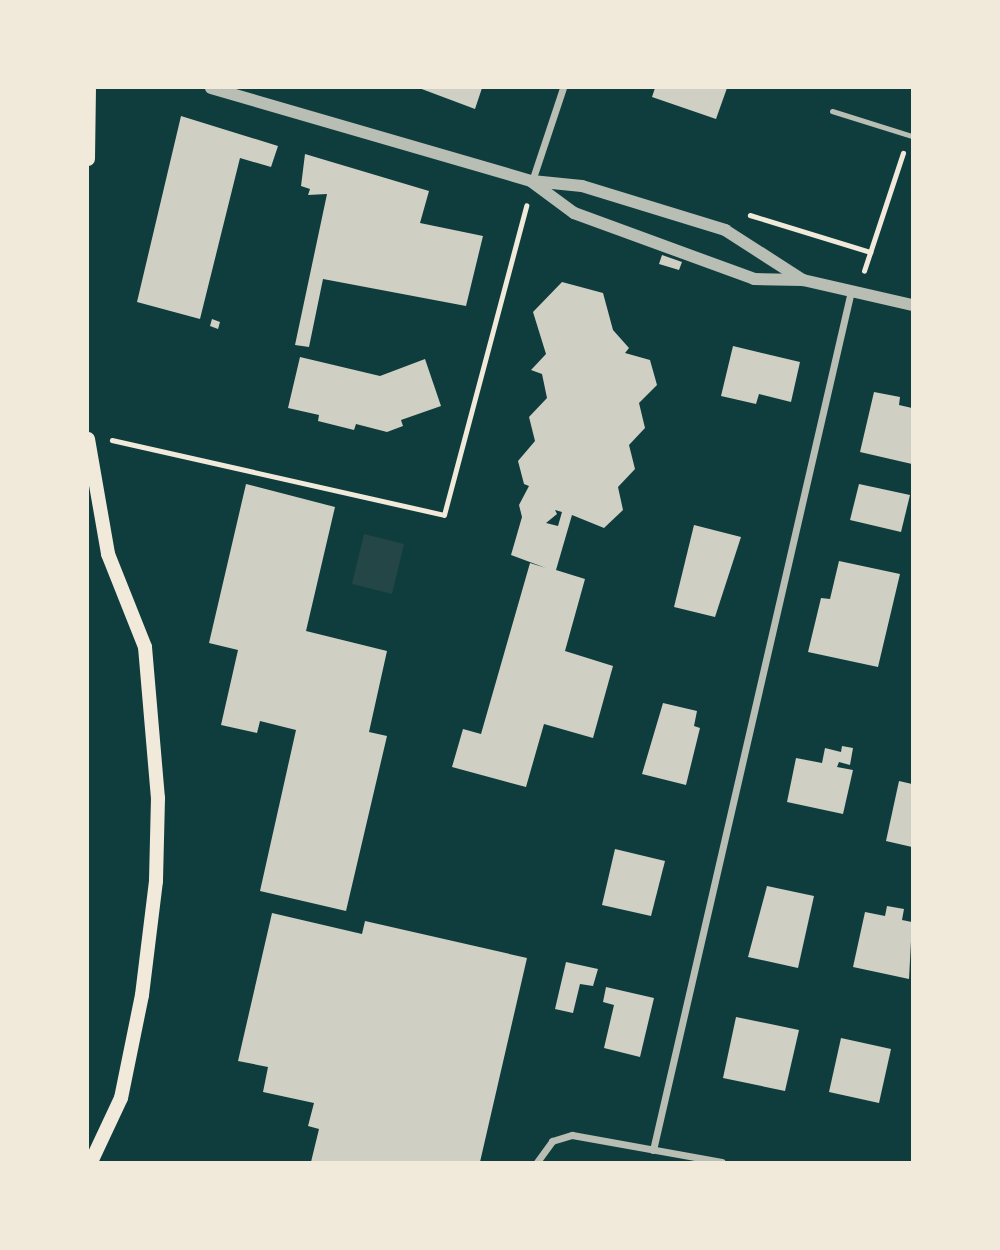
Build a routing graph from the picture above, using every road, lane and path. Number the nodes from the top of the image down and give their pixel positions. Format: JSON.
{"nodes":[{"id":1,"x":89,"y":88,"type":"edge"},
{"id":2,"x":211,"y":88,"type":"edge"},
{"id":3,"x":563,"y":88,"type":"edge"},
{"id":4,"x":832,"y":111,"type":"dead end"},
{"id":5,"x":911,"y":136,"type":"edge"},
{"id":6,"x":88,"y":159,"type":"edge"},
{"id":7,"x":532,"y":181,"type":"junction"},
{"id":8,"x":743,"y":213,"type":"dead end"},
{"id":9,"x":870,"y":252,"type":"junction"},
{"id":10,"x":863,"y":273,"type":"dead end"},
{"id":11,"x":803,"y":280,"type":"junction"},
{"id":12,"x":851,"y":291,"type":"junction"},
{"id":13,"x":912,"y":305,"type":"edge"},
{"id":14,"x":94,"y":438,"type":"edge"},
{"id":15,"x":653,"y":1150,"type":"junction"},
{"id":16,"x":91,"y":1163,"type":"edge"},
{"id":17,"x":537,"y":1163,"type":"edge"},
{"id":18,"x":722,"y":1163,"type":"edge"}],
"edges":[{"from":1,"to":6,"type":"main road"},
{"from":2,"to":7,"type":"street"},
{"from":3,"to":7,"type":"street"},
{"from":4,"to":5,"type":"lane"},
{"from":5,"to":9,"type":"path"},
{"from":7,"to":11,"type":"street"},
{"from":7,"to":11,"type":"street"},
{"from":7,"to":14,"type":"path"},
{"from":8,"to":9,"type":"path"},
{"from":9,"to":10,"type":"path"},
{"from":11,"to":12,"type":"street"},
{"from":12,"to":13,"type":"street"},
{"from":12,"to":15,"type":"street"},
{"from":14,"to":16,"type":"main road"},
{"from":15,"to":17,"type":"street"},
{"from":15,"to":18,"type":"street"}]}
